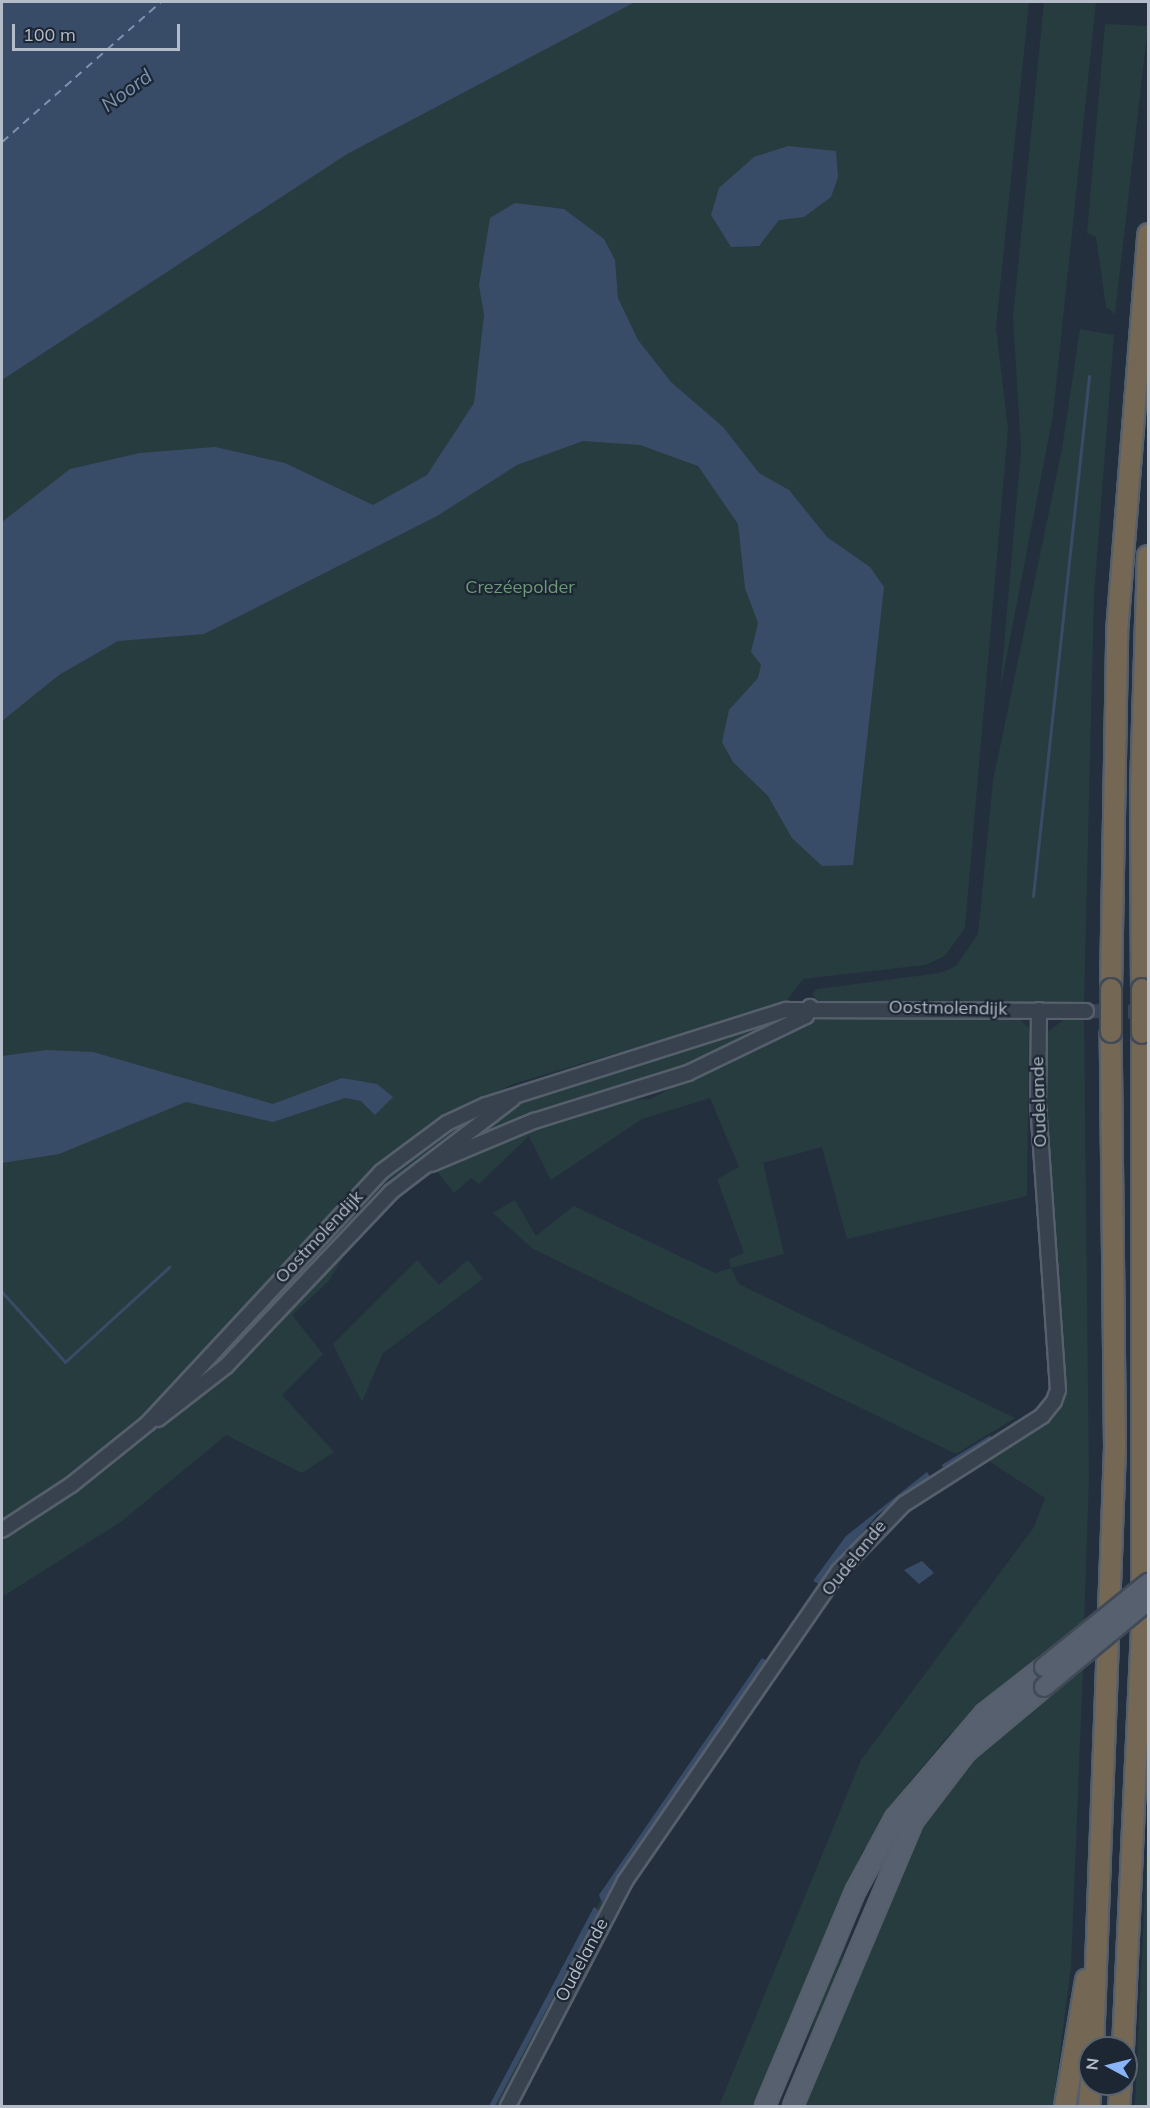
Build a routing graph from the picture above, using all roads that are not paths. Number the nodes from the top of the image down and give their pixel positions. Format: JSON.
{"nodes":[{"id":1,"x":1149,"y":234,"type":"edge"},
{"id":2,"x":1149,"y":556,"type":"edge"},
{"id":3,"x":810,"y":1007,"type":"junction"},
{"id":4,"x":1039,"y":1010,"type":"junction"},
{"id":5,"x":1086,"y":1011,"type":"tunnel mouth"},
{"id":6,"x":522,"y":1092,"type":"junction"},
{"id":7,"x":426,"y":1165,"type":"junction"},
{"id":8,"x":148,"y":1423,"type":"junction"},
{"id":9,"x":1146,"y":1487,"type":"edge"},
{"id":10,"x":2,"y":1530,"type":"edge"},
{"id":11,"x":1149,"y":1583,"type":"edge"},
{"id":12,"x":1149,"y":1601,"type":"edge"},
{"id":13,"x":1102,"y":1880,"type":"junction"},
{"id":14,"x":1094,"y":2036,"type":"edge"},
{"id":15,"x":1124,"y":2036,"type":"edge"},
{"id":16,"x":508,"y":2106,"type":"edge"},
{"id":17,"x":765,"y":2106,"type":"edge"},
{"id":18,"x":793,"y":2106,"type":"edge"},
{"id":19,"x":1065,"y":2106,"type":"edge"}],
"edges":[{"from":1,"to":13,"type":"highway","bridge":true},
{"from":2,"to":9,"type":"highway","bridge":true},
{"from":3,"to":4,"type":"street","name":"Oostmolendijk"},
{"from":3,"to":6,"type":"street","name":"Oostmolendijk"},
{"from":3,"to":7,"type":"street","name":"Oostmolendijk"},
{"from":4,"to":5,"type":"street","name":"Oostmolendijk"},
{"from":4,"to":16,"type":"street","name":"Oudelande"},
{"from":6,"to":7,"type":"street","name":"Oostmolendijk"},
{"from":6,"to":8,"type":"street","name":"Oostmolendijk"},
{"from":7,"to":8,"type":"street","name":"Oostmolendijk"},
{"from":8,"to":10,"type":"street","name":"Oostmolendijk"},
{"from":9,"to":15,"type":"highway"},
{"from":11,"to":17,"type":"main road","bridge":true},
{"from":12,"to":18,"type":"main road","bridge":true},
{"from":13,"to":14,"type":"highway"},
{"from":13,"to":19,"type":"highway"}]}
